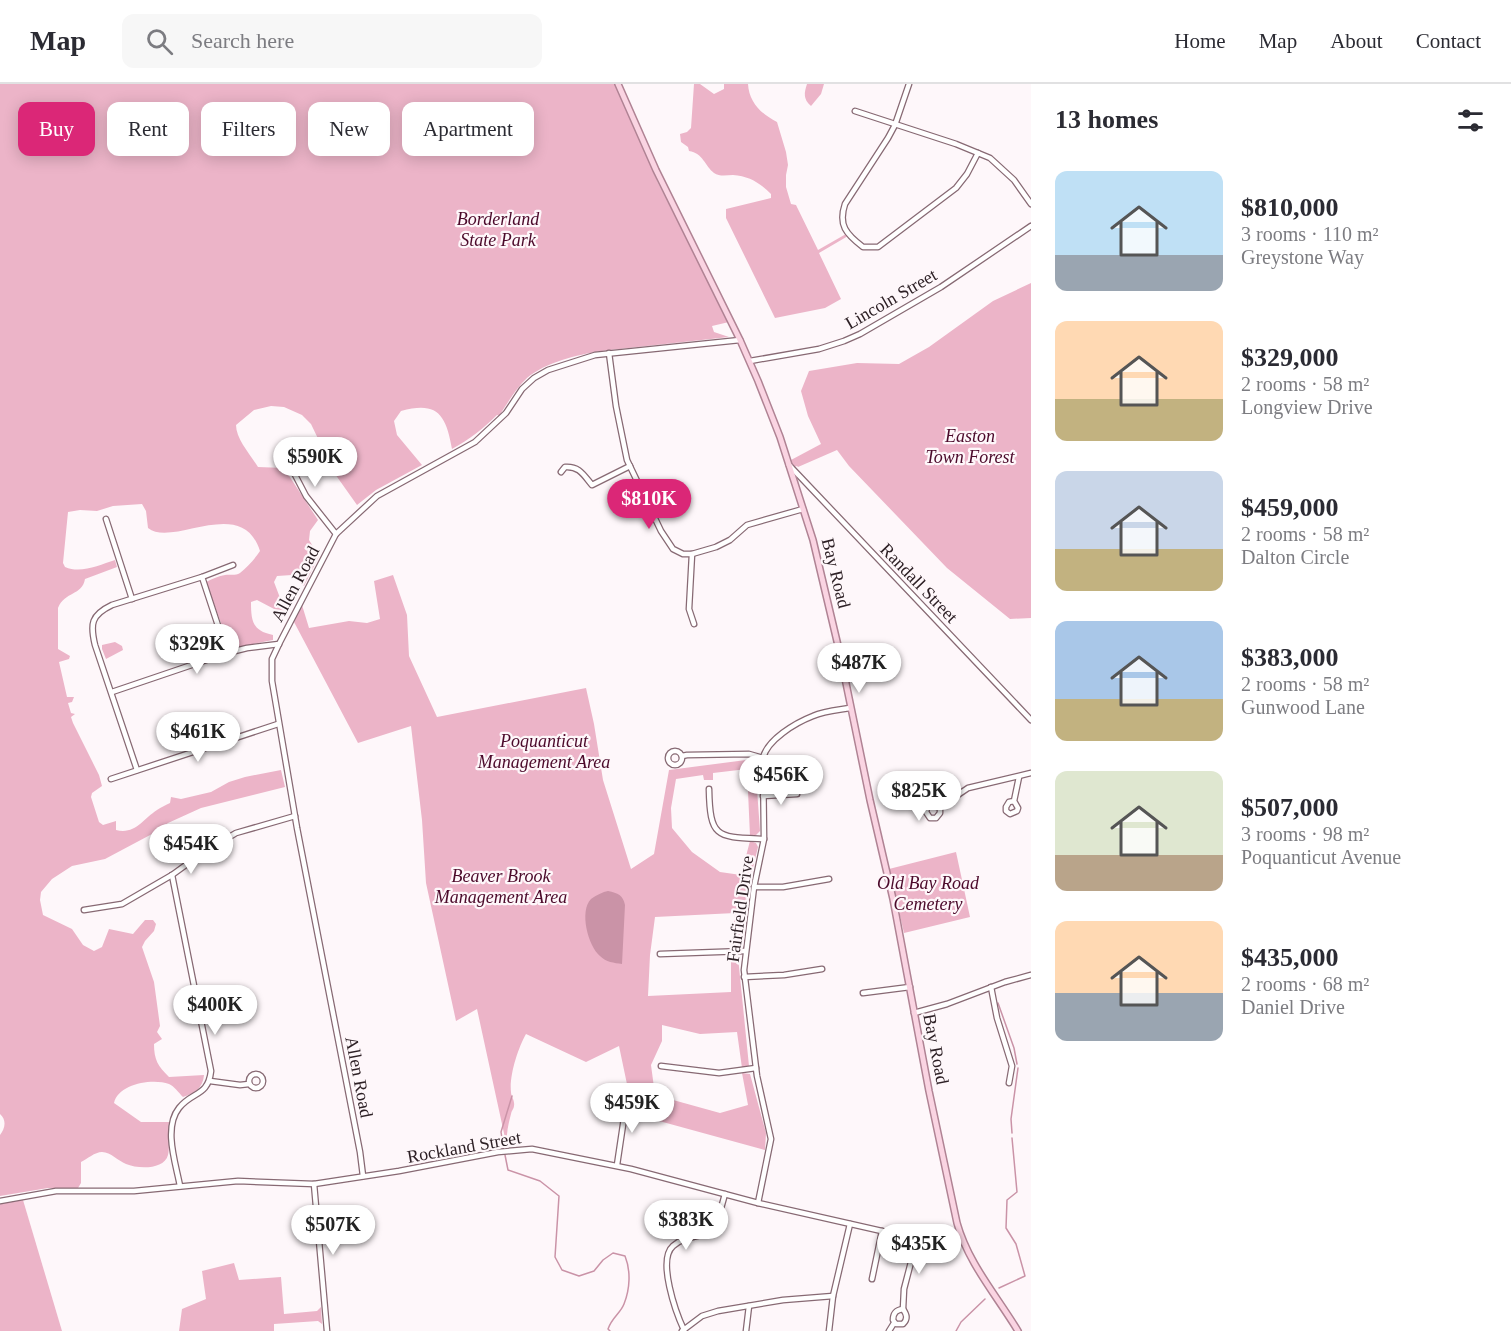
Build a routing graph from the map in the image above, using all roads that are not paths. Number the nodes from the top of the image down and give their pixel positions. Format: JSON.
{"nodes":[{"id":1,"x":618,"y":84,"type":"edge"},
{"id":2,"x":909,"y":84,"type":"edge"},
{"id":3,"x":855,"y":111,"type":"dead end"},
{"id":4,"x":896,"y":125,"type":"junction"},
{"id":5,"x":978,"y":153,"type":"junction"},
{"id":6,"x":1031,"y":204,"type":"edge"},
{"id":7,"x":1031,"y":226,"type":"edge"},
{"id":8,"x":740,"y":340,"type":"junction"},
{"id":9,"x":609,"y":353,"type":"junction"},
{"id":10,"x":750,"y":362,"type":"junction"},
{"id":11,"x":281,"y":448,"type":"dead end"},
{"id":12,"x":788,"y":465,"type":"junction"},
{"id":13,"x":630,"y":466,"type":"junction"},
{"id":14,"x":561,"y":472,"type":"dead end"},
{"id":15,"x":803,"y":509,"type":"junction"},
{"id":16,"x":106,"y":519,"type":"dead end"},
{"id":17,"x":336,"y":534,"type":"junction"},
{"id":18,"x":692,"y":554,"type":"junction"},
{"id":19,"x":233,"y":565,"type":"dead end"},
{"id":20,"x":202,"y":577,"type":"junction"},
{"id":21,"x":132,"y":598,"type":"junction"},
{"id":22,"x":694,"y":624,"type":"dead end"},
{"id":23,"x":279,"y":644,"type":"junction"},
{"id":24,"x":227,"y":653,"type":"junction"},
{"id":25,"x":112,"y":692,"type":"junction"},
{"id":26,"x":850,"y":708,"type":"junction"},
{"id":27,"x":1031,"y":720,"type":"edge"},
{"id":28,"x":278,"y":724,"type":"junction"},
{"id":29,"x":682,"y":756,"type":"dead end"},
{"id":30,"x":763,"y":758,"type":"junction"},
{"id":31,"x":137,"y":770,"type":"junction"},
{"id":32,"x":1031,"y":773,"type":"edge"},
{"id":33,"x":1019,"y":777,"type":"junction"},
{"id":34,"x":111,"y":779,"type":"dead end"},
{"id":35,"x":709,"y":789,"type":"dead end"},
{"id":36,"x":796,"y":794,"type":"dead end"},
{"id":37,"x":763,"y":796,"type":"junction"},
{"id":38,"x":1014,"y":801,"type":"dead end"},
{"id":39,"x":940,"y":807,"type":"dead end"},
{"id":40,"x":295,"y":816,"type":"junction"},
{"id":41,"x":764,"y":839,"type":"junction"},
{"id":42,"x":172,"y":875,"type":"junction"},
{"id":43,"x":829,"y":879,"type":"dead end"},
{"id":44,"x":754,"y":887,"type":"junction"},
{"id":45,"x":84,"y":910,"type":"dead end"},
{"id":46,"x":745,"y":951,"type":"junction"},
{"id":47,"x":660,"y":954,"type":"dead end"},
{"id":48,"x":822,"y":969,"type":"dead end"},
{"id":49,"x":1031,"y":975,"type":"edge"},
{"id":50,"x":744,"y":977,"type":"junction"},
{"id":51,"x":910,"y":987,"type":"junction"},
{"id":52,"x":992,"y":987,"type":"junction"},
{"id":53,"x":863,"y":993,"type":"dead end"},
{"id":54,"x":914,"y":1013,"type":"junction"},
{"id":55,"x":661,"y":1066,"type":"dead end"},
{"id":56,"x":756,"y":1068,"type":"junction"},
{"id":57,"x":210,"y":1081,"type":"junction"},
{"id":58,"x":1009,"y":1083,"type":"dead end"},
{"id":59,"x":249,"y":1084,"type":"dead end"},
{"id":60,"x":627,"y":1098,"type":"dead end"},
{"id":61,"x":616,"y":1165,"type":"junction"},
{"id":62,"x":363,"y":1176,"type":"junction"},
{"id":63,"x":315,"y":1184,"type":"junction"},
{"id":64,"x":180,"y":1186,"type":"junction"},
{"id":65,"x":725,"y":1194,"type":"junction"},
{"id":66,"x":0,"y":1201,"type":"edge"},
{"id":67,"x":758,"y":1203,"type":"junction"},
{"id":68,"x":850,"y":1224,"type":"junction"},
{"id":69,"x":882,"y":1231,"type":"junction"},
{"id":70,"x":961,"y":1237,"type":"junction"},
{"id":71,"x":917,"y":1239,"type":"junction"},
{"id":72,"x":872,"y":1279,"type":"dead end"},
{"id":73,"x":833,"y":1296,"type":"junction"},
{"id":74,"x":749,"y":1306,"type":"junction"},
{"id":75,"x":903,"y":1309,"type":"junction"},
{"id":76,"x":894,"y":1323,"type":"junction"},
{"id":77,"x":903,"y":1323,"type":"junction"},
{"id":78,"x":683,"y":1330,"type":"edge"},
{"id":79,"x":327,"y":1331,"type":"edge"},
{"id":80,"x":746,"y":1331,"type":"edge"},
{"id":81,"x":829,"y":1331,"type":"edge"},
{"id":82,"x":889,"y":1331,"type":"edge"},
{"id":83,"x":906,"y":1331,"type":"edge"},
{"id":84,"x":1018,"y":1331,"type":"edge"}],
"edges":[{"from":1,"to":8,"type":"main road","name":"Bay Road"},
{"from":2,"to":4,"type":"street"},
{"from":3,"to":4,"type":"street"},
{"from":4,"to":5,"type":"street"},
{"from":4,"to":5,"type":"street"},
{"from":5,"to":6,"type":"street"},
{"from":7,"to":10,"type":"street","name":"Lincoln Street"},
{"from":8,"to":9,"type":"street","name":"Allen Road"},
{"from":8,"to":10,"type":"main road","name":"Bay Road"},
{"from":9,"to":13,"type":"street"},
{"from":9,"to":17,"type":"street","name":"Allen Road"},
{"from":10,"to":12,"type":"main road","name":"Bay Road"},
{"from":11,"to":17,"type":"street"},
{"from":12,"to":15,"type":"main road","name":"Bay Road"},
{"from":12,"to":27,"type":"street","name":"Randall Street"},
{"from":13,"to":14,"type":"street"},
{"from":13,"to":18,"type":"street"},
{"from":15,"to":18,"type":"street"},
{"from":15,"to":26,"type":"main road","name":"Bay Road"},
{"from":16,"to":21,"type":"street"},
{"from":17,"to":23,"type":"street","name":"Allen Road"},
{"from":18,"to":22,"type":"street"},
{"from":19,"to":20,"type":"street"},
{"from":20,"to":21,"type":"street"},
{"from":20,"to":24,"type":"street"},
{"from":21,"to":25,"type":"street"},
{"from":23,"to":24,"type":"street"},
{"from":23,"to":28,"type":"street","name":"Allen Road"},
{"from":24,"to":25,"type":"street"},
{"from":25,"to":31,"type":"street"},
{"from":26,"to":30,"type":"street"},
{"from":26,"to":51,"type":"main road","name":"Bay Road"},
{"from":28,"to":31,"type":"street"},
{"from":28,"to":40,"type":"street","name":"Allen Road"},
{"from":29,"to":30,"type":"street"},
{"from":30,"to":37,"type":"street","name":"Fairfield Drive"},
{"from":31,"to":34,"type":"street"},
{"from":32,"to":33,"type":"street"},
{"from":33,"to":38,"type":"street"},
{"from":33,"to":39,"type":"street"},
{"from":35,"to":41,"type":"street"},
{"from":36,"to":37,"type":"street"},
{"from":37,"to":41,"type":"street","name":"Fairfield Drive"},
{"from":40,"to":42,"type":"street"},
{"from":40,"to":62,"type":"street","name":"Allen Road"},
{"from":41,"to":44,"type":"street","name":"Fairfield Drive"},
{"from":42,"to":45,"type":"street"},
{"from":42,"to":57,"type":"street"},
{"from":43,"to":44,"type":"street"},
{"from":44,"to":46,"type":"street","name":"Fairfield Drive"},
{"from":46,"to":47,"type":"street"},
{"from":46,"to":50,"type":"street","name":"Fairfield Drive"},
{"from":48,"to":50,"type":"street"},
{"from":49,"to":52,"type":"street"},
{"from":50,"to":56,"type":"street","name":"Fairfield Drive"},
{"from":51,"to":53,"type":"street"},
{"from":51,"to":54,"type":"main road","name":"Bay Road"},
{"from":52,"to":54,"type":"street"},
{"from":52,"to":58,"type":"street"},
{"from":54,"to":70,"type":"main road","name":"Bay Road"},
{"from":55,"to":56,"type":"street"},
{"from":56,"to":67,"type":"street","name":"Fairfield Drive"},
{"from":57,"to":59,"type":"street"},
{"from":57,"to":64,"type":"street"},
{"from":60,"to":61,"type":"street"},
{"from":61,"to":62,"type":"street","name":"Rockland Street"},
{"from":61,"to":65,"type":"street","name":"Rockland Street"},
{"from":62,"to":63,"type":"street","name":"Rockland Street"},
{"from":63,"to":64,"type":"street","name":"Rockland Street"},
{"from":63,"to":79,"type":"street"},
{"from":64,"to":66,"type":"street","name":"Rockland Street"},
{"from":65,"to":67,"type":"street","name":"Rockland Street"},
{"from":65,"to":78,"type":"street"},
{"from":67,"to":68,"type":"street","name":"Rockland Street"},
{"from":68,"to":69,"type":"street","name":"Rockland Street"},
{"from":68,"to":73,"type":"street"},
{"from":69,"to":71,"type":"street","name":"Rockland Street"},
{"from":69,"to":72,"type":"street"},
{"from":70,"to":71,"type":"street","name":"Rockland Street"},
{"from":70,"to":84,"type":"main road","name":"Bay Road"},
{"from":71,"to":75,"type":"street"},
{"from":73,"to":74,"type":"street"},
{"from":73,"to":81,"type":"street"},
{"from":74,"to":78,"type":"street"},
{"from":74,"to":80,"type":"street"},
{"from":75,"to":76,"type":"street"},
{"from":75,"to":77,"type":"street"},
{"from":76,"to":77,"type":"street"},
{"from":76,"to":82,"type":"street"},
{"from":77,"to":83,"type":"street"}]}
